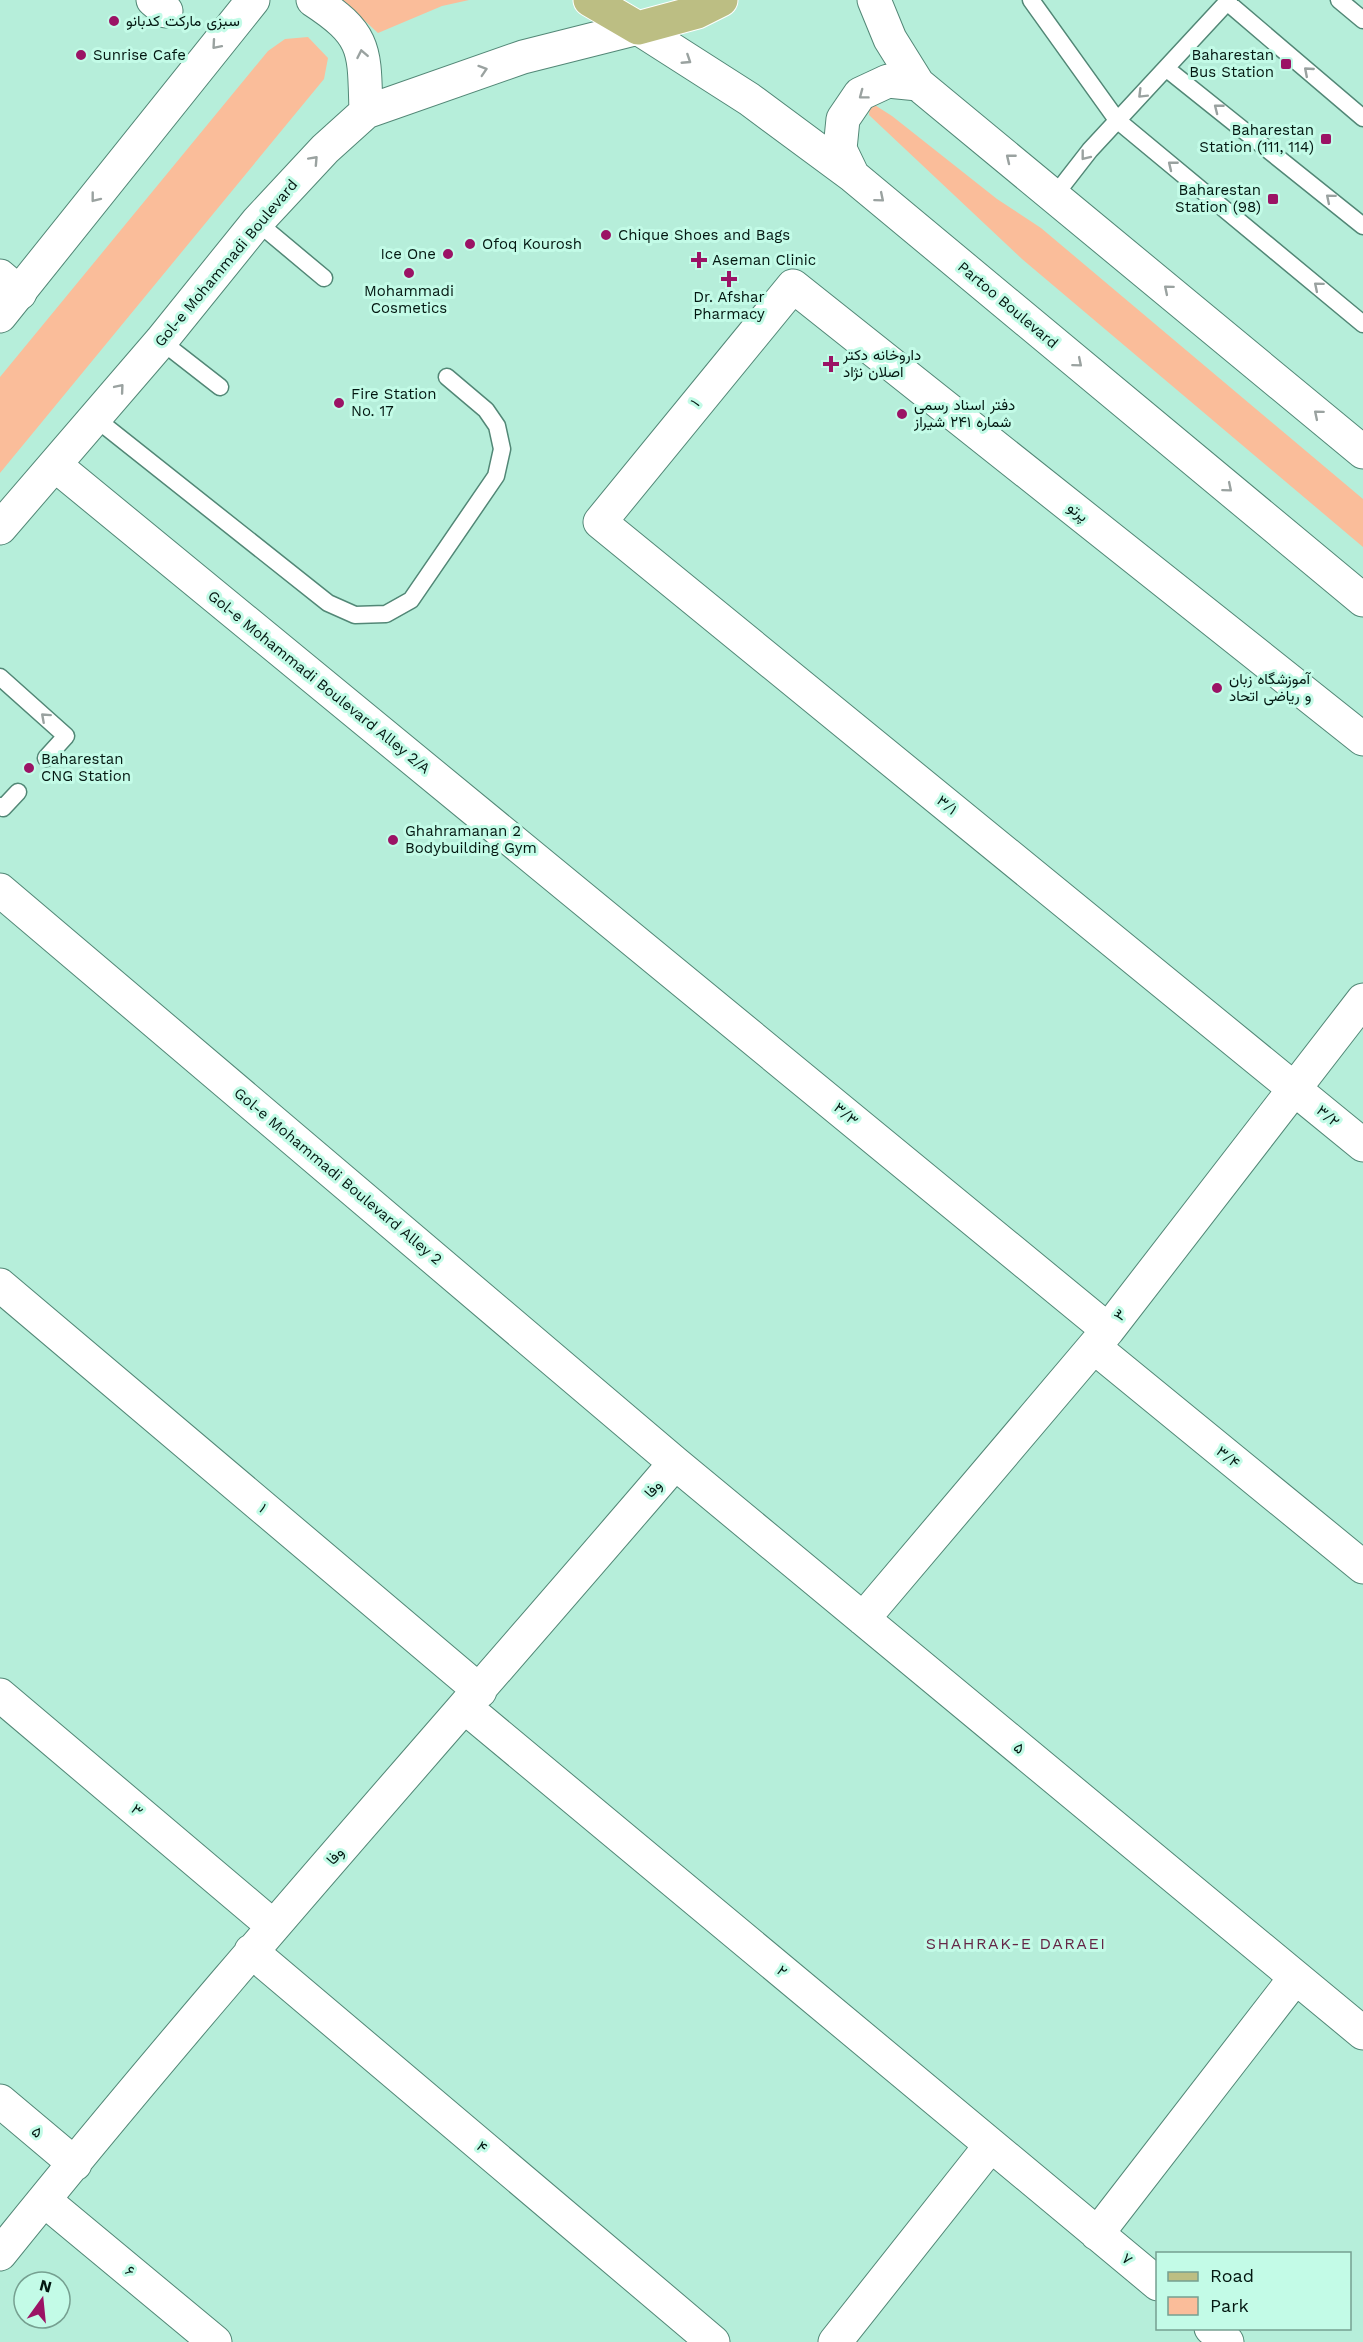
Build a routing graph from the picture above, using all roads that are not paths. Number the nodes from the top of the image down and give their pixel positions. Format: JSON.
{"nodes":[{"id":1,"x":313,"y":0,"type":"edge"},
{"id":2,"x":590,"y":0,"type":"edge"},
{"id":3,"x":721,"y":0,"type":"edge"},
{"id":4,"x":874,"y":0,"type":"edge"},
{"id":5,"x":1031,"y":0,"type":"edge"},
{"id":6,"x":1339,"y":0,"type":"edge"},
{"id":7,"x":1228,"y":1,"type":"edge"},
{"id":8,"x":256,"y":3,"type":"edge"},
{"id":9,"x":1363,"y":20,"type":"edge"},
{"id":10,"x":638,"y":28,"type":"junction"},
{"id":11,"x":1167,"y":69,"type":"junction"},
{"id":12,"x":918,"y":84,"type":"junction"},
{"id":13,"x":366,"y":112,"type":"junction"},
{"id":14,"x":1363,"y":118,"type":"edge"},
{"id":15,"x":1117,"y":120,"type":"junction"},
{"id":16,"x":853,"y":176,"type":"junction"},
{"id":17,"x":1055,"y":195,"type":"junction"},
{"id":18,"x":257,"y":222,"type":"junction"},
{"id":19,"x":1363,"y":226,"type":"edge"},
{"id":20,"x":324,"y":278,"type":"dead end"},
{"id":21,"x":793,"y":286,"type":"joint"},
{"id":22,"x":7,"y":295,"type":"edge"},
{"id":23,"x":1363,"y":324,"type":"edge"},
{"id":24,"x":161,"y":341,"type":"junction"},
{"id":25,"x":447,"y":377,"type":"dead end"},
{"id":26,"x":220,"y":387,"type":"dead end"},
{"id":27,"x":95,"y":417,"type":"junction"},
{"id":28,"x":1363,"y":452,"type":"edge"},
{"id":29,"x":55,"y":465,"type":"junction"},
{"id":30,"x":600,"y":522,"type":"joint"},
{"id":31,"x":0,"y":528,"type":"edge"},
{"id":32,"x":1363,"y":600,"type":"edge"},
{"id":33,"x":0,"y":677,"type":"edge"},
{"id":34,"x":1363,"y":739,"type":"edge"},
{"id":35,"x":46,"y":758,"type":"dead end"},
{"id":36,"x":18,"y":792,"type":"dead end"},
{"id":37,"x":0,"y":806,"type":"edge"},
{"id":38,"x":0,"y":890,"type":"edge"},
{"id":39,"x":583,"y":898,"type":"joint"},
{"id":40,"x":1363,"y":1000,"type":"edge"},
{"id":41,"x":1293,"y":1088,"type":"junction"},
{"id":42,"x":1363,"y":1145,"type":"edge"},
{"id":43,"x":0,"y":1285,"type":"edge"},
{"id":44,"x":1101,"y":1339,"type":"junction"},
{"id":45,"x":675,"y":1463,"type":"junction"},
{"id":46,"x":1363,"y":1567,"type":"edge"},
{"id":47,"x":864,"y":1619,"type":"junction"},
{"id":48,"x":0,"y":1695,"type":"edge"},
{"id":49,"x":473,"y":1699,"type":"junction"},
{"id":50,"x":273,"y":1926,"type":"junction"},
{"id":51,"x":251,"y":1951,"type":"junction"},
{"id":52,"x":1295,"y":1978,"type":"junction"},
{"id":53,"x":1363,"y":2034,"type":"edge"},
{"id":54,"x":0,"y":2101,"type":"edge"},
{"id":55,"x":992,"y":2145,"type":"junction"},
{"id":56,"x":75,"y":2164,"type":"junction"},
{"id":57,"x":44,"y":2200,"type":"junction"},
{"id":58,"x":1097,"y":2235,"type":"junction"},
{"id":59,"x":0,"y":2254,"type":"edge"},
{"id":60,"x":1156,"y":2282,"type":"edge"},
{"id":61,"x":1213,"y":2330,"type":"edge"},
{"id":62,"x":215,"y":2342,"type":"edge"},
{"id":63,"x":713,"y":2342,"type":"edge"},
{"id":64,"x":835,"y":2342,"type":"edge"},
{"id":65,"x":1227,"y":2342,"type":"edge"}],
"edges":[{"from":13,"to":1,"type":"street","one_way":true},
{"from":2,"to":10,"type":"main road"},
{"from":3,"to":10,"type":"main road"},
{"from":4,"to":12,"type":"street"},
{"from":5,"to":15,"type":"lane"},
{"from":6,"to":9,"type":"lane"},
{"from":7,"to":11,"type":"lane"},
{"from":14,"to":7,"type":"lane","one_way":true},
{"from":8,"to":22,"type":"street","one_way":true},
{"from":13,"to":10,"type":"street","name":"Gol-e Mohammadi Boulevard","one_way":true},
{"from":10,"to":16,"type":"street","name":"Partoo Boulevard","one_way":true},
{"from":11,"to":15,"type":"lane","one_way":true},
{"from":19,"to":11,"type":"lane","one_way":true},
{"from":12,"to":16,"type":"street","one_way":true},
{"from":17,"to":12,"type":"street","one_way":true},
{"from":18,"to":13,"type":"street","name":"Gol-e Mohammadi Boulevard","one_way":true},
{"from":15,"to":17,"type":"lane","one_way":true},
{"from":23,"to":15,"type":"lane","one_way":true},
{"from":16,"to":32,"type":"street","name":"Partoo Boulevard","one_way":true},
{"from":28,"to":17,"type":"street","one_way":true},
{"from":18,"to":20,"type":"lane"},
{"from":18,"to":24,"type":"street","name":"Gol-e Mohammadi Boulevard"},
{"from":21,"to":30,"type":"street","name":"۱"},
{"from":21,"to":34,"type":"street","name":"پرتو"},
{"from":24,"to":26,"type":"lane"},
{"from":27,"to":24,"type":"street","name":"Gol-e Mohammadi Boulevard","one_way":true},
{"from":25,"to":27,"type":"lane"},
{"from":27,"to":29,"type":"street","name":"Gol-e Mohammadi Boulevard"},
{"from":29,"to":31,"type":"street","name":"Gol-e Mohammadi Boulevard"},
{"from":29,"to":39,"type":"street","name":"Gol-e Mohammadi Boulevard Alley 2/A"},
{"from":30,"to":41,"type":"street","name":"۳/۱"},
{"from":35,"to":33,"type":"lane","one_way":true},
{"from":36,"to":37,"type":"lane"},
{"from":38,"to":45,"type":"street","name":"Gol-e Mohammadi Boulevard Alley 2"},
{"from":39,"to":44,"type":"street","name":"۳/۳"},
{"from":40,"to":41,"type":"street","name":"۳"},
{"from":41,"to":42,"type":"street","name":"۳/۲"},
{"from":41,"to":44,"type":"street","name":"۳"},
{"from":43,"to":49,"type":"street","name":"۱"},
{"from":44,"to":46,"type":"street","name":"۳/۴"},
{"from":44,"to":47,"type":"street","name":"۳"},
{"from":45,"to":47,"type":"street","name":"۵"},
{"from":45,"to":49,"type":"street","name":"وفا"},
{"from":47,"to":52,"type":"street","name":"۵"},
{"from":48,"to":50,"type":"street","name":"۳"},
{"from":49,"to":50,"type":"street","name":"وفا"},
{"from":49,"to":55,"type":"street","name":"۲"},
{"from":50,"to":51,"type":"street","name":"وفا"},
{"from":51,"to":56,"type":"street","name":"وفا"},
{"from":51,"to":63,"type":"street","name":"۴"},
{"from":52,"to":53,"type":"street","name":"۵"},
{"from":52,"to":58,"type":"street"},
{"from":54,"to":56,"type":"street","name":"۵"},
{"from":55,"to":58,"type":"street","name":"۲"},
{"from":55,"to":64,"type":"street"},
{"from":56,"to":57,"type":"street","name":"وفا"},
{"from":57,"to":59,"type":"street","name":"وفا"},
{"from":57,"to":62,"type":"street","name":"۶"},
{"from":58,"to":60,"type":"street","name":"۷"},
{"from":61,"to":65,"type":"street"}]}
